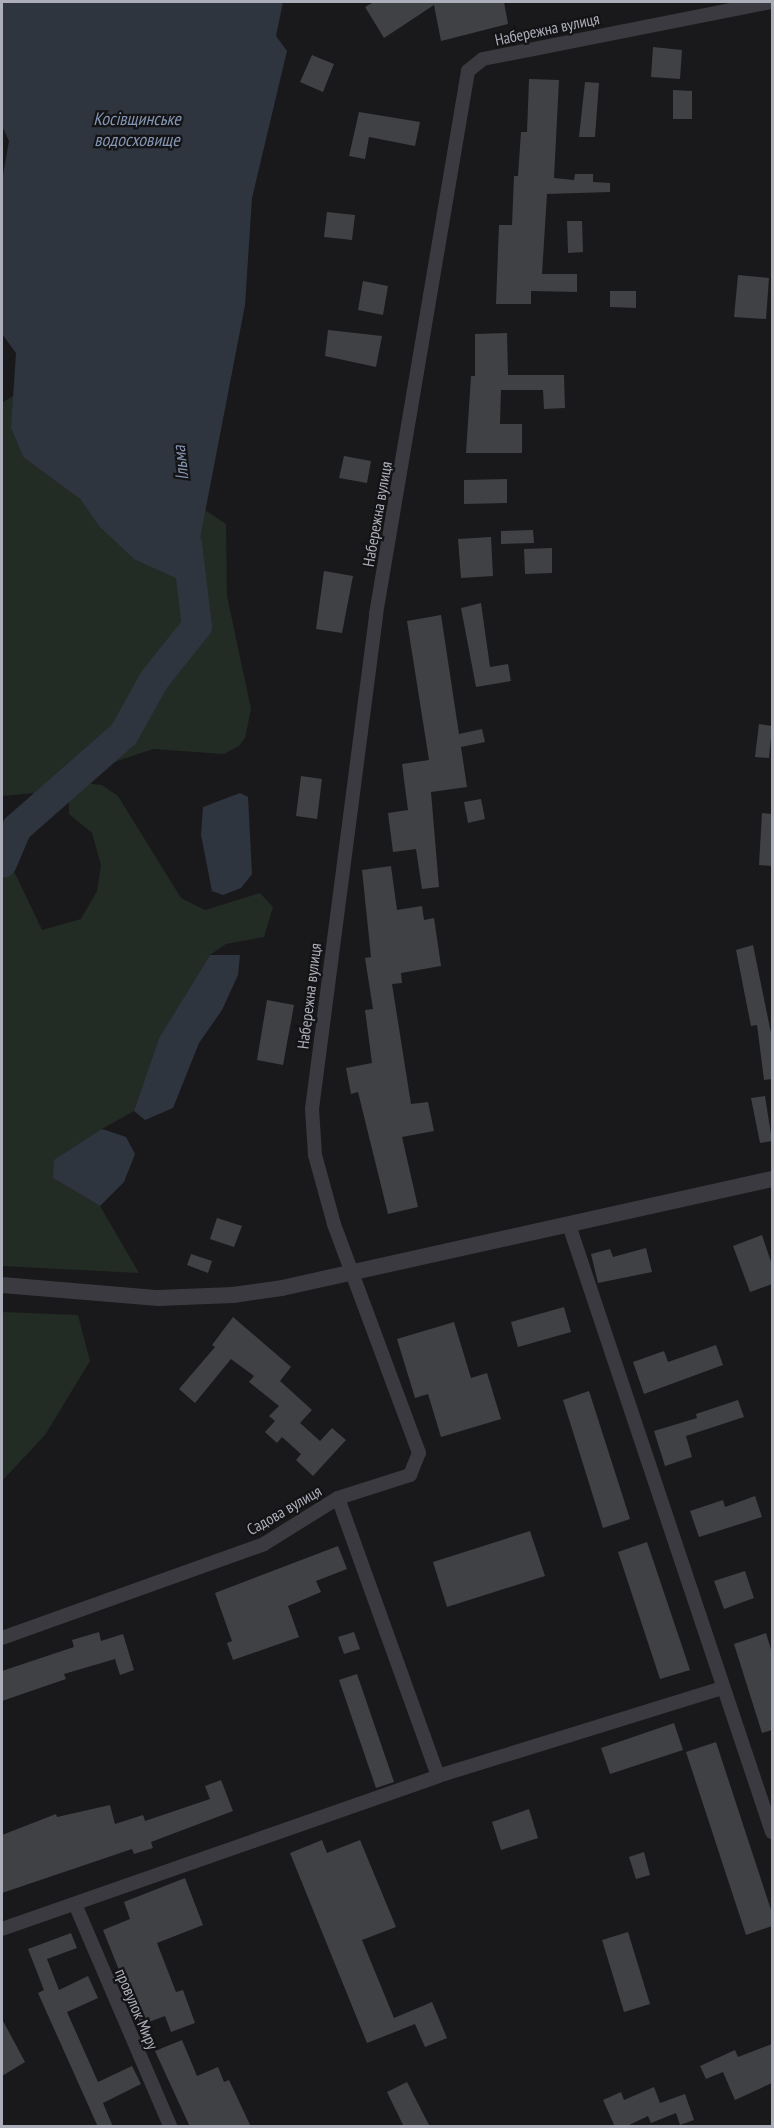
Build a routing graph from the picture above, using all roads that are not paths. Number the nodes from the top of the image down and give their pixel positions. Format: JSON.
{"nodes":[{"id":1,"x":772,"y":2,"type":"edge"},
{"id":2,"x":772,"y":1179,"type":"edge"},
{"id":3,"x":569,"y":1225,"type":"junction"},
{"id":4,"x":354,"y":1271,"type":"junction"},
{"id":5,"x":2,"y":1285,"type":"edge"},
{"id":6,"x":339,"y":1498,"type":"junction"},
{"id":7,"x":2,"y":1638,"type":"edge"},
{"id":8,"x":723,"y":1688,"type":"junction"},
{"id":9,"x":438,"y":1776,"type":"junction"},
{"id":10,"x":772,"y":1832,"type":"edge"},
{"id":11,"x":75,"y":1904,"type":"junction"},
{"id":12,"x":2,"y":1929,"type":"edge"},
{"id":13,"x":170,"y":2127,"type":"edge"}],
"edges":[{"from":1,"to":4,"type":"street","name":"Набережна вулиця"},
{"from":2,"to":3,"type":"street"},
{"from":3,"to":4,"type":"street"},
{"from":3,"to":8,"type":"street"},
{"from":4,"to":5,"type":"street"},
{"from":4,"to":6,"type":"street","name":"Набережна вулиця"},
{"from":6,"to":7,"type":"street","name":"Садова вулиця"},
{"from":6,"to":9,"type":"street","name":"Садова вулиця"},
{"from":8,"to":9,"type":"street"},
{"from":8,"to":10,"type":"street"},
{"from":9,"to":11,"type":"street"},
{"from":11,"to":12,"type":"street"},
{"from":11,"to":13,"type":"street","name":"провулок Миру"}]}
